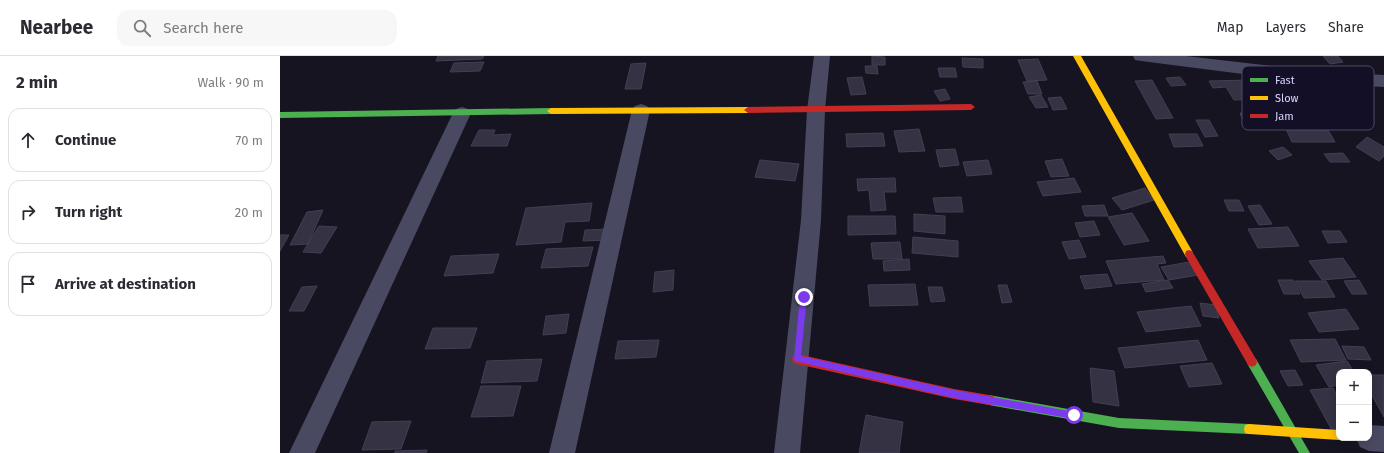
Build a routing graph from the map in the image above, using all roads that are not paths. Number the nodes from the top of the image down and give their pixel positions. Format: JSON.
{"nodes":[{"id":1,"x":822,"y":56,"type":"edge"},
{"id":2,"x":1077,"y":56,"type":"edge"},
{"id":3,"x":1141,"y":56,"type":"edge"},
{"id":4,"x":1242,"y":68,"type":"edge"},
{"id":5,"x":1374,"y":80,"type":"edge"},
{"id":6,"x":1384,"y":81,"type":"edge"},
{"id":7,"x":971,"y":107,"type":"dead end"},
{"id":8,"x":641,"y":110,"type":"junction"},
{"id":9,"x":816,"y":110,"type":"junction"},
{"id":10,"x":462,"y":113,"type":"junction"},
{"id":11,"x":281,"y":117,"type":"edge"},
{"id":12,"x":797,"y":359,"type":"junction"},
{"id":13,"x":1292,"y":431,"type":"junction"},
{"id":14,"x":1336,"y":435,"type":"edge"},
{"id":15,"x":1372,"y":438,"type":"edge"},
{"id":16,"x":1384,"y":439,"type":"edge"},
{"id":17,"x":302,"y":453,"type":"edge"},
{"id":18,"x":562,"y":453,"type":"edge"},
{"id":19,"x":787,"y":453,"type":"edge"},
{"id":20,"x":1305,"y":453,"type":"edge"}],
"edges":[{"from":1,"to":9,"type":"street"},
{"from":2,"to":13,"type":"street"},
{"from":3,"to":4,"type":"street"},
{"from":5,"to":6,"type":"street"},
{"from":7,"to":9,"type":"street"},
{"from":8,"to":9,"type":"street"},
{"from":8,"to":10,"type":"street"},
{"from":8,"to":18,"type":"street"},
{"from":9,"to":12,"type":"street"},
{"from":10,"to":11,"type":"street"},
{"from":10,"to":17,"type":"street"},
{"from":12,"to":13,"type":"street"},
{"from":12,"to":19,"type":"street"},
{"from":13,"to":14,"type":"street"},
{"from":13,"to":20,"type":"street"},
{"from":15,"to":16,"type":"street"}]}
